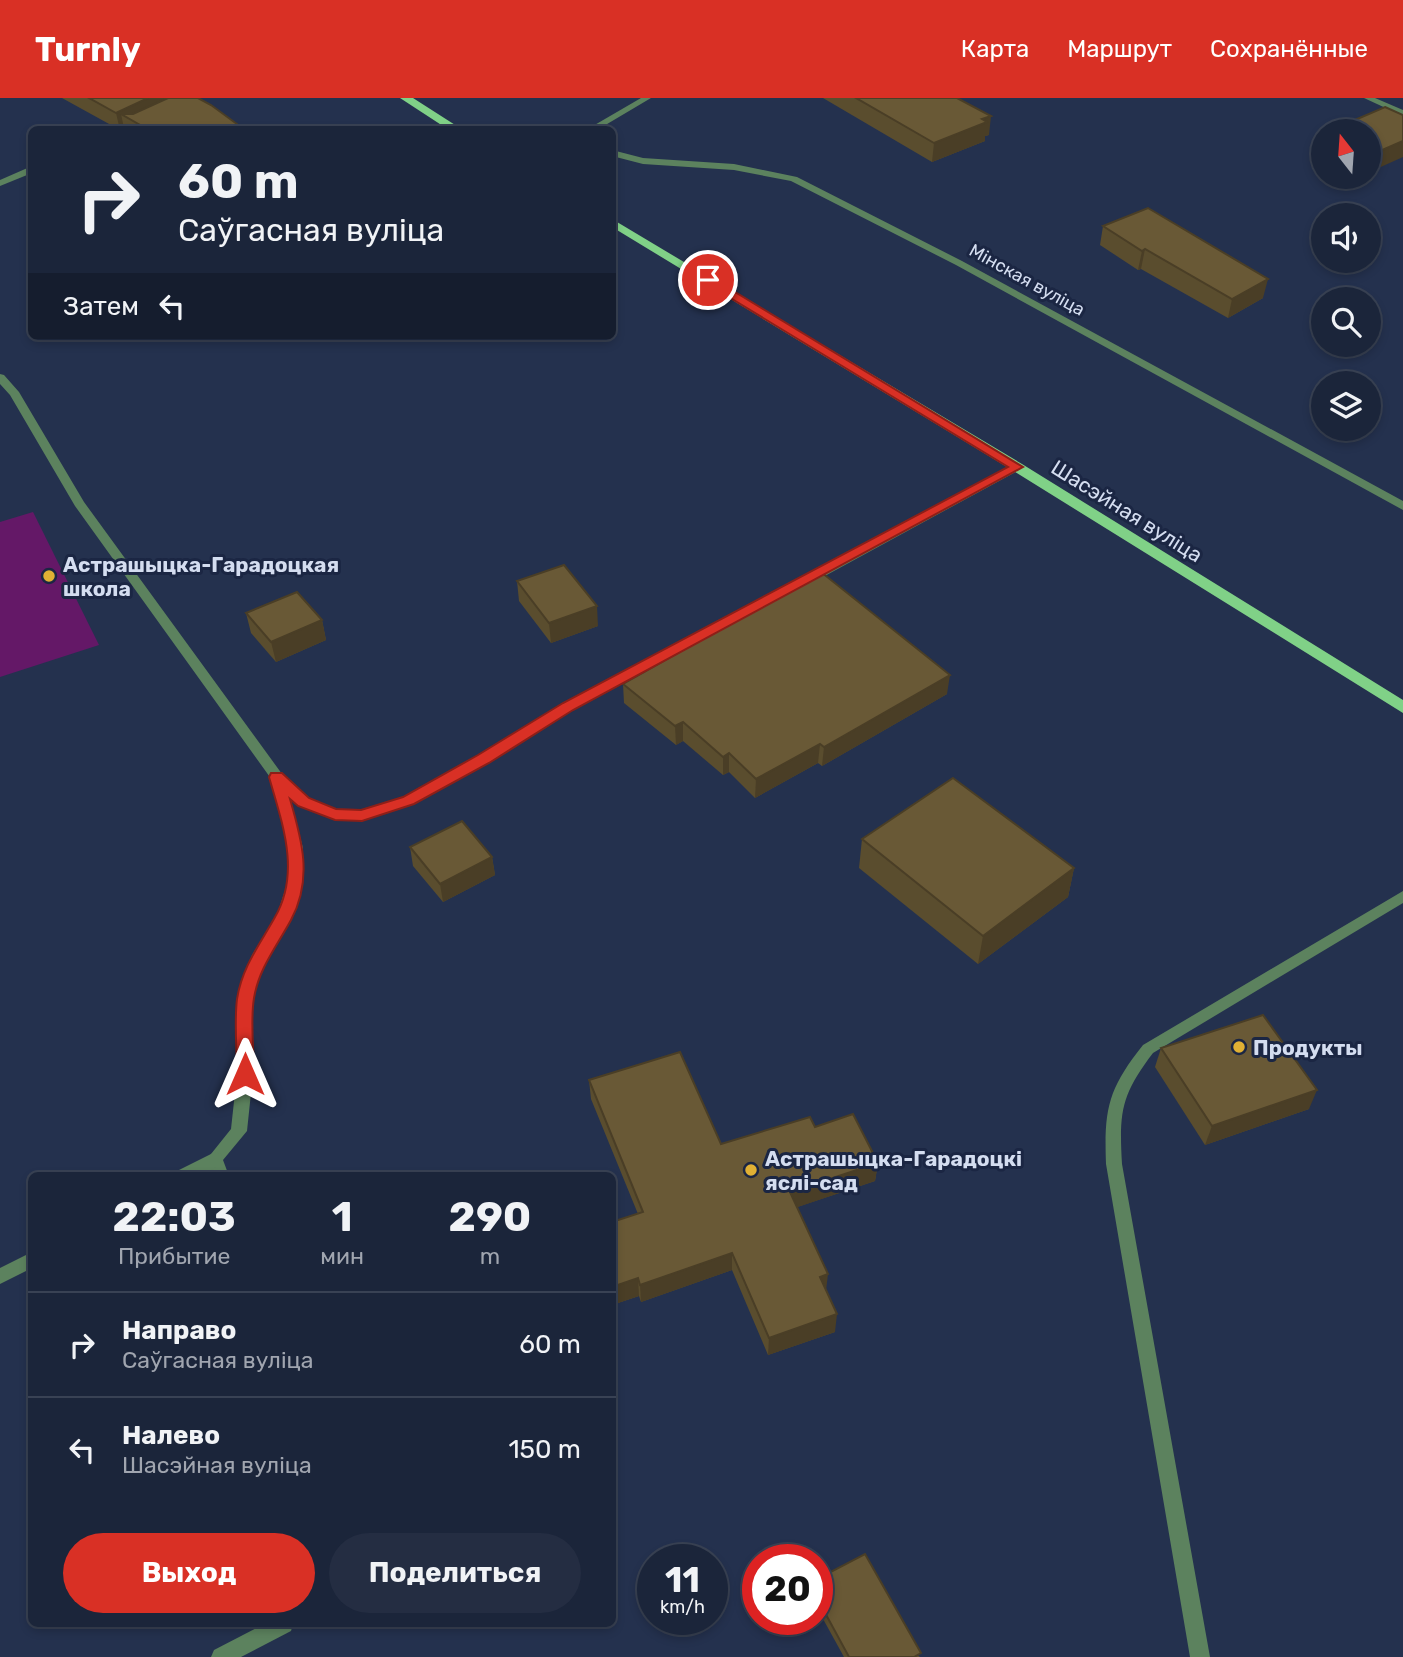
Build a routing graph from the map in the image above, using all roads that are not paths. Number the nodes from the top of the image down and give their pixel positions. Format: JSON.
{"nodes":[{"id":1,"x":405,"y":98,"type":"edge"},
{"id":2,"x":647,"y":98,"type":"edge"},
{"id":3,"x":1368,"y":98,"type":"edge"},
{"id":4,"x":1403,"y":113,"type":"edge"},
{"id":5,"x":451,"y":126,"type":"edge"},
{"id":6,"x":597,"y":126,"type":"edge"},
{"id":7,"x":616,"y":154,"type":"edge"},
{"id":8,"x":28,"y":171,"type":"edge"},
{"id":9,"x":0,"y":183,"type":"edge"},
{"id":10,"x":616,"y":224,"type":"edge"},
{"id":11,"x":0,"y":377,"type":"edge"},
{"id":12,"x":1017,"y":467,"type":"junction"},
{"id":13,"x":1403,"y":506,"type":"edge"},
{"id":14,"x":1403,"y":707,"type":"edge"},
{"id":15,"x":277,"y":777,"type":"junction"},
{"id":16,"x":1403,"y":896,"type":"edge"},
{"id":17,"x":215,"y":1158,"type":"junction"},
{"id":18,"x":191,"y":1172,"type":"edge"},
{"id":19,"x":220,"y":1172,"type":"edge"},
{"id":20,"x":28,"y":1261,"type":"edge"},
{"id":21,"x":0,"y":1276,"type":"edge"},
{"id":22,"x":278,"y":1627,"type":"edge"},
{"id":23,"x":221,"y":1657,"type":"edge"},
{"id":24,"x":1200,"y":1657,"type":"edge"}],
"edges":[{"from":1,"to":5,"type":"main road"},
{"from":2,"to":6,"type":"street"},
{"from":3,"to":4,"type":"street"},
{"from":7,"to":13,"type":"street","name":"Мінская вуліца"},
{"from":8,"to":9,"type":"street"},
{"from":10,"to":12,"type":"main road","name":"Шасэйная вуліца"},
{"from":11,"to":15,"type":"street"},
{"from":12,"to":14,"type":"main road","name":"Шасэйная вуліца"},
{"from":12,"to":15,"type":"street"},
{"from":15,"to":17,"type":"street"},
{"from":16,"to":24,"type":"street"},
{"from":17,"to":18,"type":"street"},
{"from":17,"to":19,"type":"street"},
{"from":20,"to":21,"type":"street"},
{"from":22,"to":23,"type":"street"}]}
